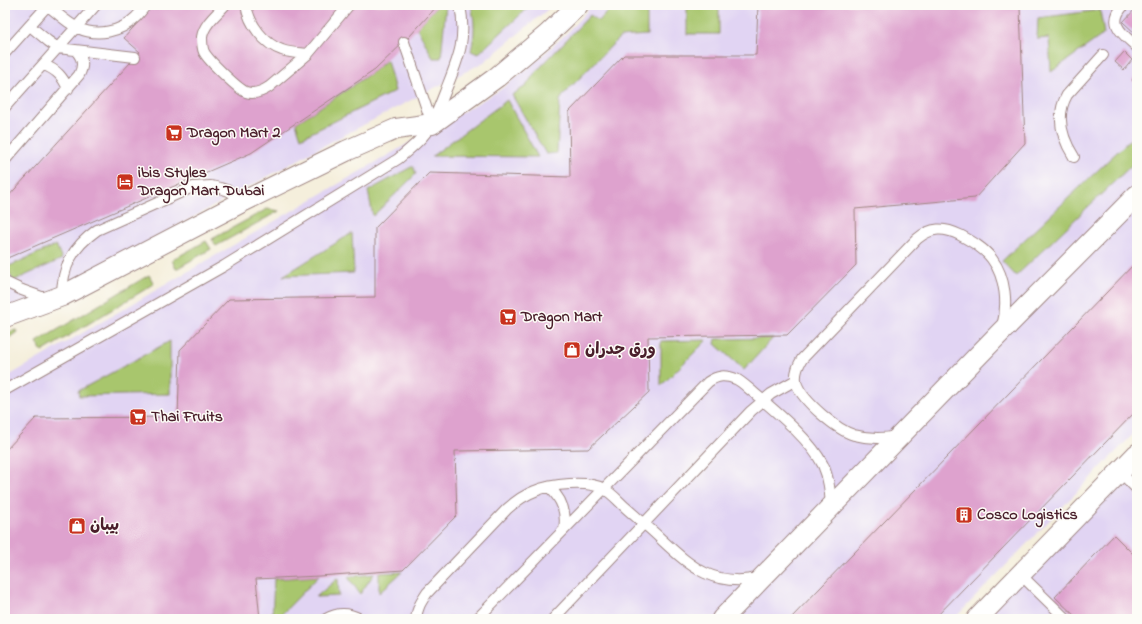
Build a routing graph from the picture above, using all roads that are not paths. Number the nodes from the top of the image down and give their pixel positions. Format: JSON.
{"nodes":[{"id":1,"x":48,"y":5,"type":"edge"},
{"id":2,"x":96,"y":5,"type":"edge"},
{"id":3,"x":146,"y":5,"type":"edge"},
{"id":4,"x":225,"y":5,"type":"edge"},
{"id":5,"x":246,"y":5,"type":"edge"},
{"id":6,"x":349,"y":5,"type":"edge"},
{"id":7,"x":460,"y":5,"type":"edge"},
{"id":8,"x":578,"y":5,"type":"edge"},
{"id":9,"x":1124,"y":5,"type":"edge"},
{"id":10,"x":30,"y":26,"type":"junction"},
{"id":11,"x":76,"y":28,"type":"junction"},
{"id":12,"x":404,"y":42,"type":"dead end"},
{"id":13,"x":1137,"y":47,"type":"edge"},
{"id":14,"x":58,"y":48,"type":"junction"},
{"id":15,"x":76,"y":51,"type":"junction"},
{"id":16,"x":5,"y":53,"type":"edge"},
{"id":17,"x":308,"y":54,"type":"junction"},
{"id":18,"x":1103,"y":54,"type":"dead end"},
{"id":19,"x":135,"y":57,"type":"dead end"},
{"id":20,"x":44,"y":65,"type":"junction"},
{"id":21,"x":68,"y":89,"type":"junction"},
{"id":22,"x":5,"y":107,"type":"edge"},
{"id":23,"x":432,"y":124,"type":"junction"},
{"id":24,"x":1074,"y":157,"type":"dead end"},
{"id":25,"x":5,"y":160,"type":"edge"},
{"id":26,"x":1137,"y":195,"type":"edge"},
{"id":27,"x":244,"y":201,"type":"junction"},
{"id":28,"x":5,"y":282,"type":"edge"},
{"id":29,"x":58,"y":298,"type":"junction"},
{"id":30,"x":5,"y":317,"type":"edge"},
{"id":31,"x":1001,"y":332,"type":"junction"},
{"id":32,"x":796,"y":380,"type":"junction"},
{"id":33,"x":5,"y":390,"type":"edge"},
{"id":34,"x":763,"y":401,"type":"junction"},
{"id":35,"x":902,"y":435,"type":"junction"},
{"id":36,"x":1137,"y":454,"type":"edge"},
{"id":37,"x":1120,"y":472,"type":"junction"},
{"id":38,"x":549,"y":487,"type":"junction"},
{"id":39,"x":604,"y":489,"type":"junction"},
{"id":40,"x":1137,"y":489,"type":"edge"},
{"id":41,"x":831,"y":508,"type":"junction"},
{"id":42,"x":644,"y":523,"type":"junction"},
{"id":43,"x":564,"y":530,"type":"junction"},
{"id":44,"x":1020,"y":574,"type":"junction"},
{"id":45,"x":763,"y":577,"type":"junction"},
{"id":46,"x":326,"y":619,"type":"edge"},
{"id":47,"x":360,"y":619,"type":"edge"},
{"id":48,"x":416,"y":619,"type":"edge"},
{"id":49,"x":477,"y":619,"type":"edge"},
{"id":50,"x":553,"y":619,"type":"edge"},
{"id":51,"x":722,"y":619,"type":"edge"},
{"id":52,"x":977,"y":619,"type":"edge"},
{"id":53,"x":1066,"y":619,"type":"edge"}],
"edges":[{"from":1,"to":10,"type":"lane"},
{"from":1,"to":11,"type":"lane"},
{"from":2,"to":11,"type":"lane"},
{"from":3,"to":11,"type":"lane"},
{"from":4,"to":17,"type":"lane"},
{"from":5,"to":17,"type":"lane"},
{"from":6,"to":17,"type":"lane"},
{"from":7,"to":23,"type":"lane"},
{"from":8,"to":23,"type":"street"},
{"from":9,"to":13,"type":"lane"},
{"from":10,"to":14,"type":"lane"},
{"from":10,"to":16,"type":"lane"},
{"from":11,"to":14,"type":"lane"},
{"from":12,"to":23,"type":"lane"},
{"from":14,"to":15,"type":"lane"},
{"from":14,"to":20,"type":"lane"},
{"from":15,"to":19,"type":"lane"},
{"from":15,"to":21,"type":"lane"},
{"from":18,"to":24,"type":"lane"},
{"from":20,"to":21,"type":"lane"},
{"from":20,"to":22,"type":"lane"},
{"from":21,"to":25,"type":"lane"},
{"from":23,"to":27,"type":"street"},
{"from":23,"to":33,"type":"lane"},
{"from":26,"to":31,"type":"street"},
{"from":27,"to":29,"type":"street"},
{"from":27,"to":29,"type":"lane"},
{"from":28,"to":29,"type":"lane"},
{"from":29,"to":30,"type":"street"},
{"from":31,"to":32,"type":"lane"},
{"from":31,"to":35,"type":"street"},
{"from":32,"to":34,"type":"lane"},
{"from":32,"to":35,"type":"lane"},
{"from":34,"to":39,"type":"lane"},
{"from":34,"to":41,"type":"lane"},
{"from":34,"to":42,"type":"lane"},
{"from":35,"to":41,"type":"street"},
{"from":36,"to":37,"type":"street"},
{"from":37,"to":40,"type":"lane"},
{"from":37,"to":44,"type":"street"},
{"from":38,"to":39,"type":"lane"},
{"from":38,"to":43,"type":"lane"},
{"from":38,"to":48,"type":"lane"},
{"from":39,"to":42,"type":"lane"},
{"from":39,"to":43,"type":"lane"},
{"from":41,"to":45,"type":"street"},
{"from":42,"to":45,"type":"lane"},
{"from":42,"to":50,"type":"lane"},
{"from":43,"to":49,"type":"lane"},
{"from":44,"to":52,"type":"street"},
{"from":44,"to":53,"type":"lane"},
{"from":45,"to":51,"type":"street"},
{"from":46,"to":47,"type":"lane"}]}
